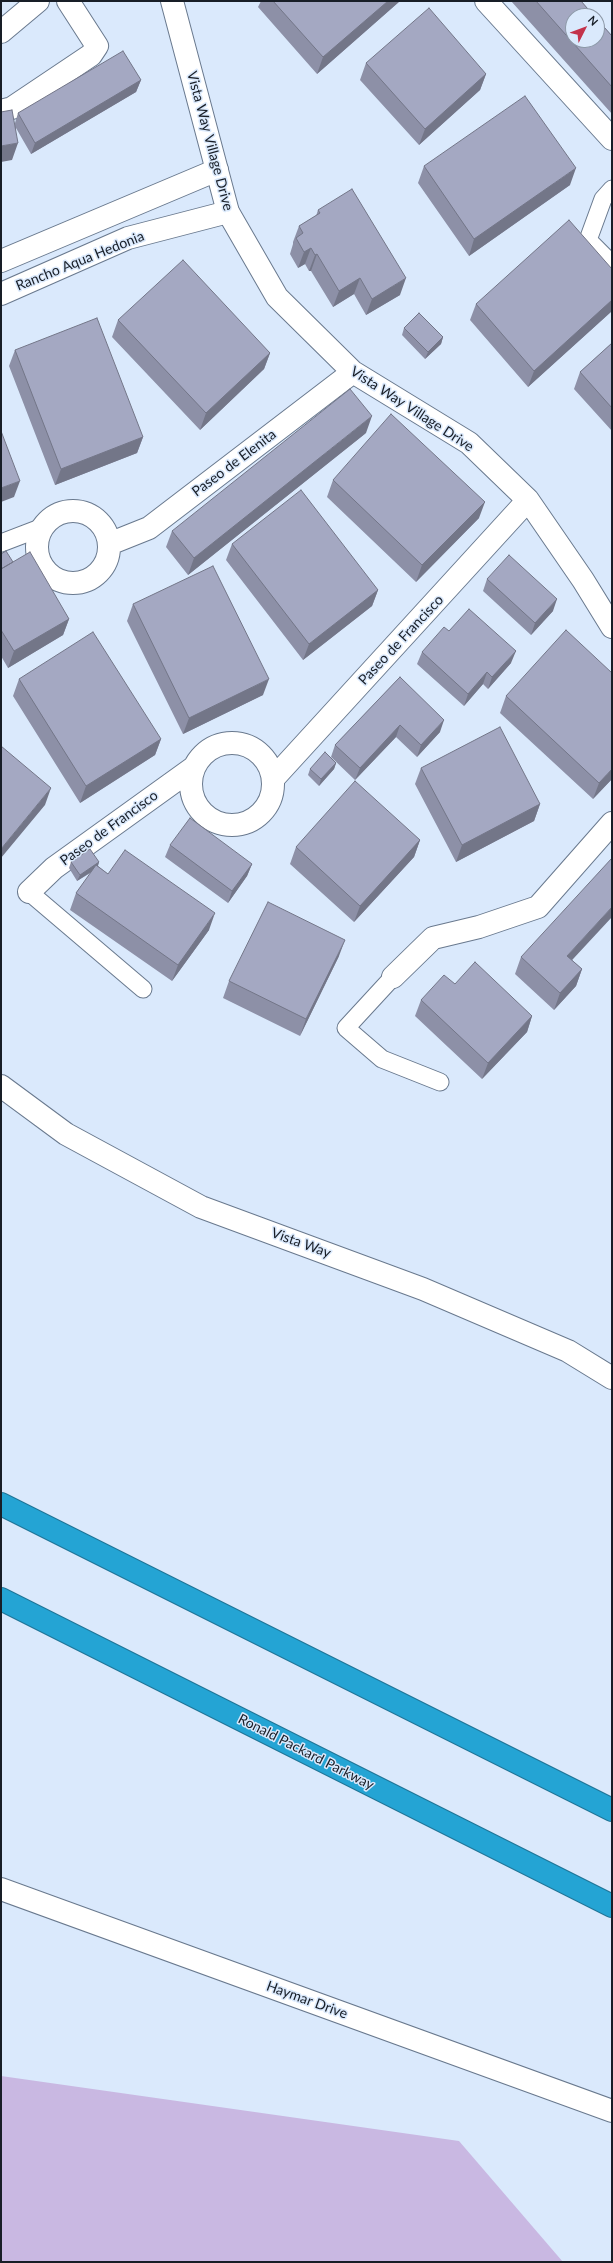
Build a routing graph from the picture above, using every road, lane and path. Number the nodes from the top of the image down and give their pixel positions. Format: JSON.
{"nodes":[{"id":1,"x":38,"y":1,"type":"edge"},
{"id":2,"x":68,"y":1,"type":"edge"},
{"id":3,"x":172,"y":1,"type":"edge"},
{"id":4,"x":486,"y":1,"type":"edge"},
{"id":5,"x":1,"y":32,"type":"edge"},
{"id":6,"x":1,"y":111,"type":"edge"},
{"id":7,"x":612,"y":139,"type":"edge"},
{"id":8,"x":217,"y":170,"type":"junction"},
{"id":9,"x":612,"y":189,"type":"edge"},
{"id":10,"x":228,"y":212,"type":"junction"},
{"id":11,"x":1,"y":261,"type":"edge"},
{"id":12,"x":612,"y":264,"type":"edge"},
{"id":13,"x":1,"y":294,"type":"edge"},
{"id":14,"x":353,"y":372,"type":"junction"},
{"id":15,"x":528,"y":500,"type":"junction"},
{"id":16,"x":42,"y":527,"type":"junction"},
{"id":17,"x":1,"y":543,"type":"edge"},
{"id":18,"x":110,"y":544,"type":"junction"},
{"id":19,"x":612,"y":627,"type":"edge"},
{"id":20,"x":193,"y":768,"type":"junction"},
{"id":21,"x":273,"y":779,"type":"junction"},
{"id":22,"x":612,"y":823,"type":"edge"},
{"id":23,"x":29,"y":892,"type":"joint"},
{"id":24,"x":393,"y":977,"type":"joint"},
{"id":25,"x":143,"y":989,"type":"dead end"},
{"id":26,"x":440,"y":1082,"type":"dead end"},
{"id":27,"x":1,"y":1086,"type":"edge"},
{"id":28,"x":612,"y":1378,"type":"edge"},
{"id":29,"x":1,"y":1504,"type":"edge"},
{"id":30,"x":1,"y":1599,"type":"edge"},
{"id":31,"x":612,"y":1810,"type":"edge"},
{"id":32,"x":1,"y":1889,"type":"edge"},
{"id":33,"x":612,"y":1906,"type":"edge"},
{"id":34,"x":612,"y":2111,"type":"edge"}],
"edges":[{"from":1,"to":5,"type":"street"},
{"from":2,"to":6,"type":"street"},
{"from":3,"to":8,"type":"street","name":"Vista Way Village Drive"},
{"from":4,"to":7,"type":"street"},
{"from":8,"to":10,"type":"street","name":"Vista Way Village Drive"},
{"from":8,"to":11,"type":"street"},
{"from":9,"to":12,"type":"lane"},
{"from":10,"to":13,"type":"street","name":"Rancho Aqua Hedonia"},
{"from":10,"to":14,"type":"street","name":"Vista Way Village Drive"},
{"from":14,"to":15,"type":"street","name":"Vista Way Village Drive"},
{"from":14,"to":18,"type":"street","name":"Paseo de Elenita"},
{"from":15,"to":19,"type":"street","name":"Vista Way Village Drive"},
{"from":15,"to":21,"type":"street","name":"Paseo de Francisco"},
{"from":16,"to":17,"type":"lane"},
{"from":16,"to":18,"type":"street"},
{"from":16,"to":18,"type":"street"},
{"from":20,"to":21,"type":"street","name":"Paseo de Francisco"},
{"from":20,"to":21,"type":"street"},
{"from":20,"to":23,"type":"street","name":"Paseo de Francisco"},
{"from":22,"to":24,"type":"street"},
{"from":23,"to":25,"type":"lane"},
{"from":24,"to":26,"type":"lane"},
{"from":27,"to":28,"type":"street","name":"Vista Way"},
{"from":29,"to":31,"type":"highway"},
{"from":30,"to":33,"type":"highway","name":"Ronald Packard Parkway"},
{"from":32,"to":34,"type":"street","name":"Haymar Drive"}]}
